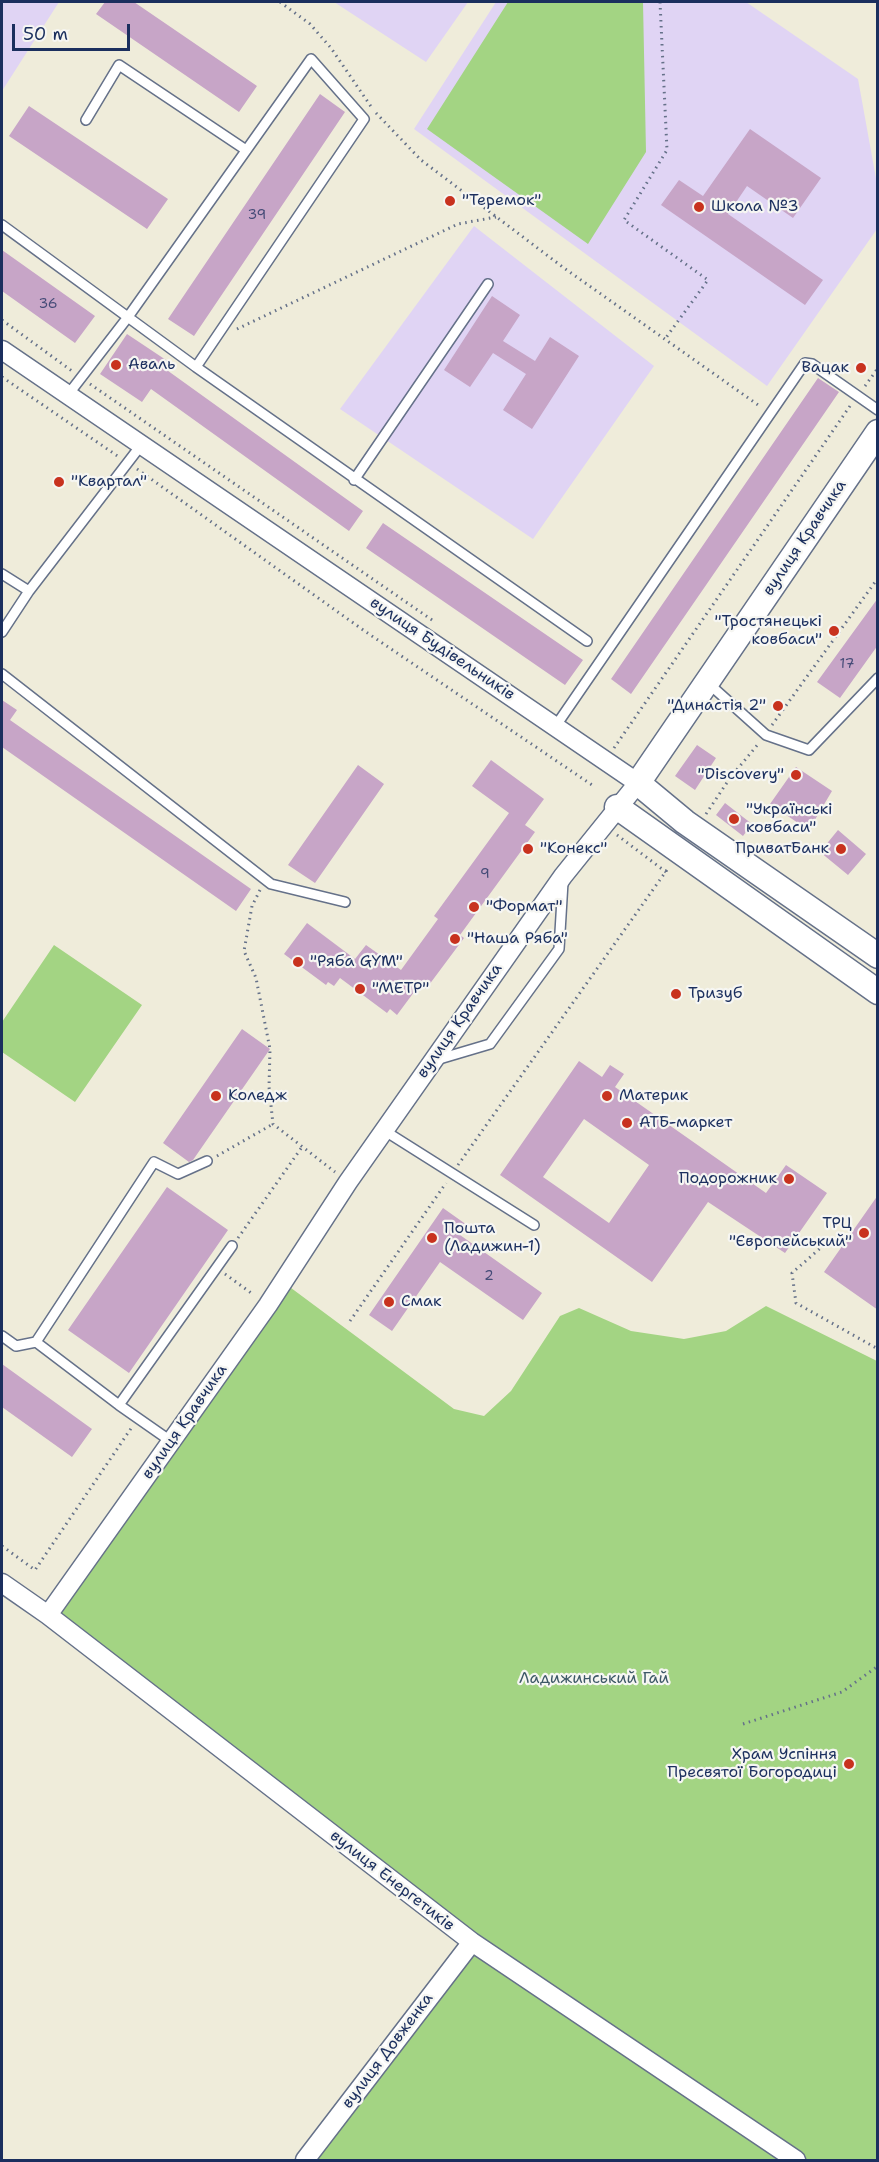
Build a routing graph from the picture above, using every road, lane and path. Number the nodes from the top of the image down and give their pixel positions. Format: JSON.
{"nodes":[{"id":1,"x":280,"y":2,"type":"edge"},
{"id":2,"x":660,"y":2,"type":"edge"},
{"id":3,"x":86,"y":120,"type":"dead end"},
{"id":4,"x":246,"y":150,"type":"junction"},
{"id":5,"x":496,"y":217,"type":"junction"},
{"id":6,"x":2,"y":225,"type":"edge"},
{"id":7,"x":488,"y":284,"type":"dead end"},
{"id":8,"x":128,"y":317,"type":"junction"},
{"id":9,"x":2,"y":320,"type":"edge"},
{"id":10,"x":665,"y":339,"type":"junction"},
{"id":11,"x":213,"y":341,"type":"junction"},
{"id":12,"x":2,"y":350,"type":"edge"},
{"id":13,"x":196,"y":366,"type":"junction"},
{"id":14,"x":878,"y":368,"type":"edge"},
{"id":15,"x":2,"y":377,"type":"edge"},
{"id":16,"x":81,"y":377,"type":"junction"},
{"id":17,"x":67,"y":396,"type":"junction"},
{"id":18,"x":858,"y":396,"type":"junction"},
{"id":19,"x":878,"y":410,"type":"edge"},
{"id":20,"x":770,"y":413,"type":"junction"},
{"id":21,"x":878,"y":432,"type":"edge"},
{"id":22,"x":142,"y":444,"type":"junction"},
{"id":23,"x":128,"y":462,"type":"junction"},
{"id":24,"x":354,"y":480,"type":"junction"},
{"id":25,"x":2,"y":574,"type":"edge"},
{"id":26,"x":878,"y":578,"type":"edge"},
{"id":27,"x":29,"y":591,"type":"junction"},
{"id":28,"x":2,"y":632,"type":"edge"},
{"id":29,"x":586,"y":641,"type":"dead end"},
{"id":30,"x":2,"y":674,"type":"edge"},
{"id":31,"x":878,"y":678,"type":"edge"},
{"id":32,"x":706,"y":681,"type":"junction"},
{"id":33,"x":555,"y":726,"type":"junction"},
{"id":34,"x":766,"y":735,"type":"junction"},
{"id":35,"x":613,"y":749,"type":"dead end"},
{"id":36,"x":638,"y":783,"type":"junction"},
{"id":37,"x":595,"y":787,"type":"dead end"},
{"id":38,"x":617,"y":807,"type":"junction"},
{"id":39,"x":705,"y":815,"type":"dead end"},
{"id":40,"x":612,"y":832,"type":"dead end"},
{"id":41,"x":672,"y":863,"type":"dead end"},
{"id":42,"x":666,"y":872,"type":"junction"},
{"id":43,"x":563,"y":876,"type":"junction"},
{"id":44,"x":266,"y":880,"type":"junction"},
{"id":45,"x":345,"y":902,"type":"dead end"},
{"id":46,"x":878,"y":956,"type":"edge"},
{"id":47,"x":878,"y":993,"type":"edge"},
{"id":48,"x":431,"y":1062,"type":"junction"},
{"id":49,"x":273,"y":1124,"type":"junction"},
{"id":50,"x":385,"y":1131,"type":"junction"},
{"id":51,"x":302,"y":1147,"type":"junction"},
{"id":52,"x":207,"y":1161,"type":"joint"},
{"id":53,"x":453,"y":1173,"type":"junction"},
{"id":54,"x":348,"y":1182,"type":"junction"},
{"id":55,"x":534,"y":1225,"type":"dead end"},
{"id":56,"x":824,"y":1245,"type":"dead end"},
{"id":57,"x":232,"y":1246,"type":"joint"},
{"id":58,"x":217,"y":1268,"type":"junction"},
{"id":59,"x":268,"y":1305,"type":"junction"},
{"id":60,"x":350,"y":1321,"type":"dead end"},
{"id":61,"x":2,"y":1335,"type":"edge"},
{"id":62,"x":36,"y":1342,"type":"junction"},
{"id":63,"x":878,"y":1349,"type":"edge"},
{"id":64,"x":119,"y":1405,"type":"junction"},
{"id":65,"x":138,"y":1418,"type":"junction"},
{"id":66,"x":172,"y":1442,"type":"junction"},
{"id":67,"x":2,"y":1546,"type":"edge"},
{"id":68,"x":2,"y":1583,"type":"edge"},
{"id":69,"x":48,"y":1615,"type":"junction"},
{"id":70,"x":878,"y":1666,"type":"edge"},
{"id":71,"x":743,"y":1724,"type":"dead end"},
{"id":72,"x":471,"y":1942,"type":"junction"},
{"id":73,"x":305,"y":2160,"type":"edge"},
{"id":74,"x":796,"y":2160,"type":"edge"}],
"edges":[{"from":1,"to":5,"type":"path"},
{"from":2,"to":10,"type":"path"},
{"from":3,"to":4,"type":"lane"},
{"from":4,"to":8,"type":"lane"},
{"from":4,"to":11,"type":"lane"},
{"from":5,"to":10,"type":"path"},
{"from":5,"to":11,"type":"path"},
{"from":6,"to":8,"type":"lane"},
{"from":7,"to":24,"type":"lane"},
{"from":8,"to":13,"type":"lane"},
{"from":8,"to":16,"type":"lane"},
{"from":9,"to":16,"type":"path"},
{"from":10,"to":20,"type":"path"},
{"from":11,"to":13,"type":"lane"},
{"from":12,"to":17,"type":"street","name":"вулиця Будівельників"},
{"from":13,"to":24,"type":"lane"},
{"from":14,"to":18,"type":"path"},
{"from":15,"to":23,"type":"path"},
{"from":16,"to":17,"type":"lane"},
{"from":17,"to":22,"type":"street","name":"вулиця Будівельників"},
{"from":18,"to":19,"type":"lane"},
{"from":18,"to":20,"type":"lane"},
{"from":18,"to":35,"type":"path"},
{"from":20,"to":33,"type":"lane"},
{"from":21,"to":32,"type":"street","name":"вулиця Кравчика"},
{"from":22,"to":23,"type":"lane"},
{"from":22,"to":33,"type":"street","name":"вулиця Будівельників"},
{"from":23,"to":27,"type":"lane"},
{"from":23,"to":37,"type":"path"},
{"from":24,"to":29,"type":"lane"},
{"from":25,"to":27,"type":"lane"},
{"from":26,"to":34,"type":"path"},
{"from":27,"to":28,"type":"lane"},
{"from":30,"to":44,"type":"lane"},
{"from":31,"to":34,"type":"lane"},
{"from":32,"to":34,"type":"lane"},
{"from":32,"to":36,"type":"street","name":"вулиця Кравчика"},
{"from":33,"to":36,"type":"street","name":"вулиця Будівельників"},
{"from":34,"to":39,"type":"path"},
{"from":36,"to":38,"type":"street","name":"вулиця Кравчика"},
{"from":36,"to":46,"type":"street","name":"вулиця Будівельників"},
{"from":38,"to":43,"type":"street","name":"вулиця Кравчика"},
{"from":38,"to":47,"type":"street"},
{"from":40,"to":42,"type":"path"},
{"from":41,"to":42,"type":"path"},
{"from":42,"to":53,"type":"path"},
{"from":43,"to":48,"type":"street","name":"вулиця Кравчика"},
{"from":43,"to":48,"type":"lane"},
{"from":44,"to":45,"type":"lane"},
{"from":44,"to":49,"type":"path"},
{"from":48,"to":50,"type":"street","name":"вулиця Кравчика"},
{"from":49,"to":51,"type":"path"},
{"from":49,"to":52,"type":"path"},
{"from":50,"to":53,"type":"lane"},
{"from":50,"to":54,"type":"street","name":"вулиця Кравчика"},
{"from":51,"to":54,"type":"path"},
{"from":51,"to":57,"type":"path"},
{"from":52,"to":62,"type":"lane"},
{"from":53,"to":55,"type":"lane"},
{"from":53,"to":60,"type":"path"},
{"from":54,"to":59,"type":"street","name":"вулиця Кравчика"},
{"from":56,"to":63,"type":"path"},
{"from":57,"to":58,"type":"lane"},
{"from":58,"to":59,"type":"path"},
{"from":58,"to":64,"type":"lane"},
{"from":59,"to":66,"type":"street","name":"вулиця Кравчика"},
{"from":61,"to":62,"type":"lane"},
{"from":62,"to":64,"type":"lane"},
{"from":64,"to":65,"type":"lane"},
{"from":65,"to":66,"type":"lane"},
{"from":65,"to":67,"type":"path"},
{"from":66,"to":69,"type":"street","name":"вулиця Кравчика"},
{"from":68,"to":69,"type":"street","name":"вулиця Енергетиків"},
{"from":69,"to":72,"type":"street","name":"вулиця Енергетиків"},
{"from":70,"to":71,"type":"path"},
{"from":72,"to":73,"type":"street","name":"вулиця Довженка"},
{"from":72,"to":74,"type":"street","name":"вулиця Енергетиків"}]}
